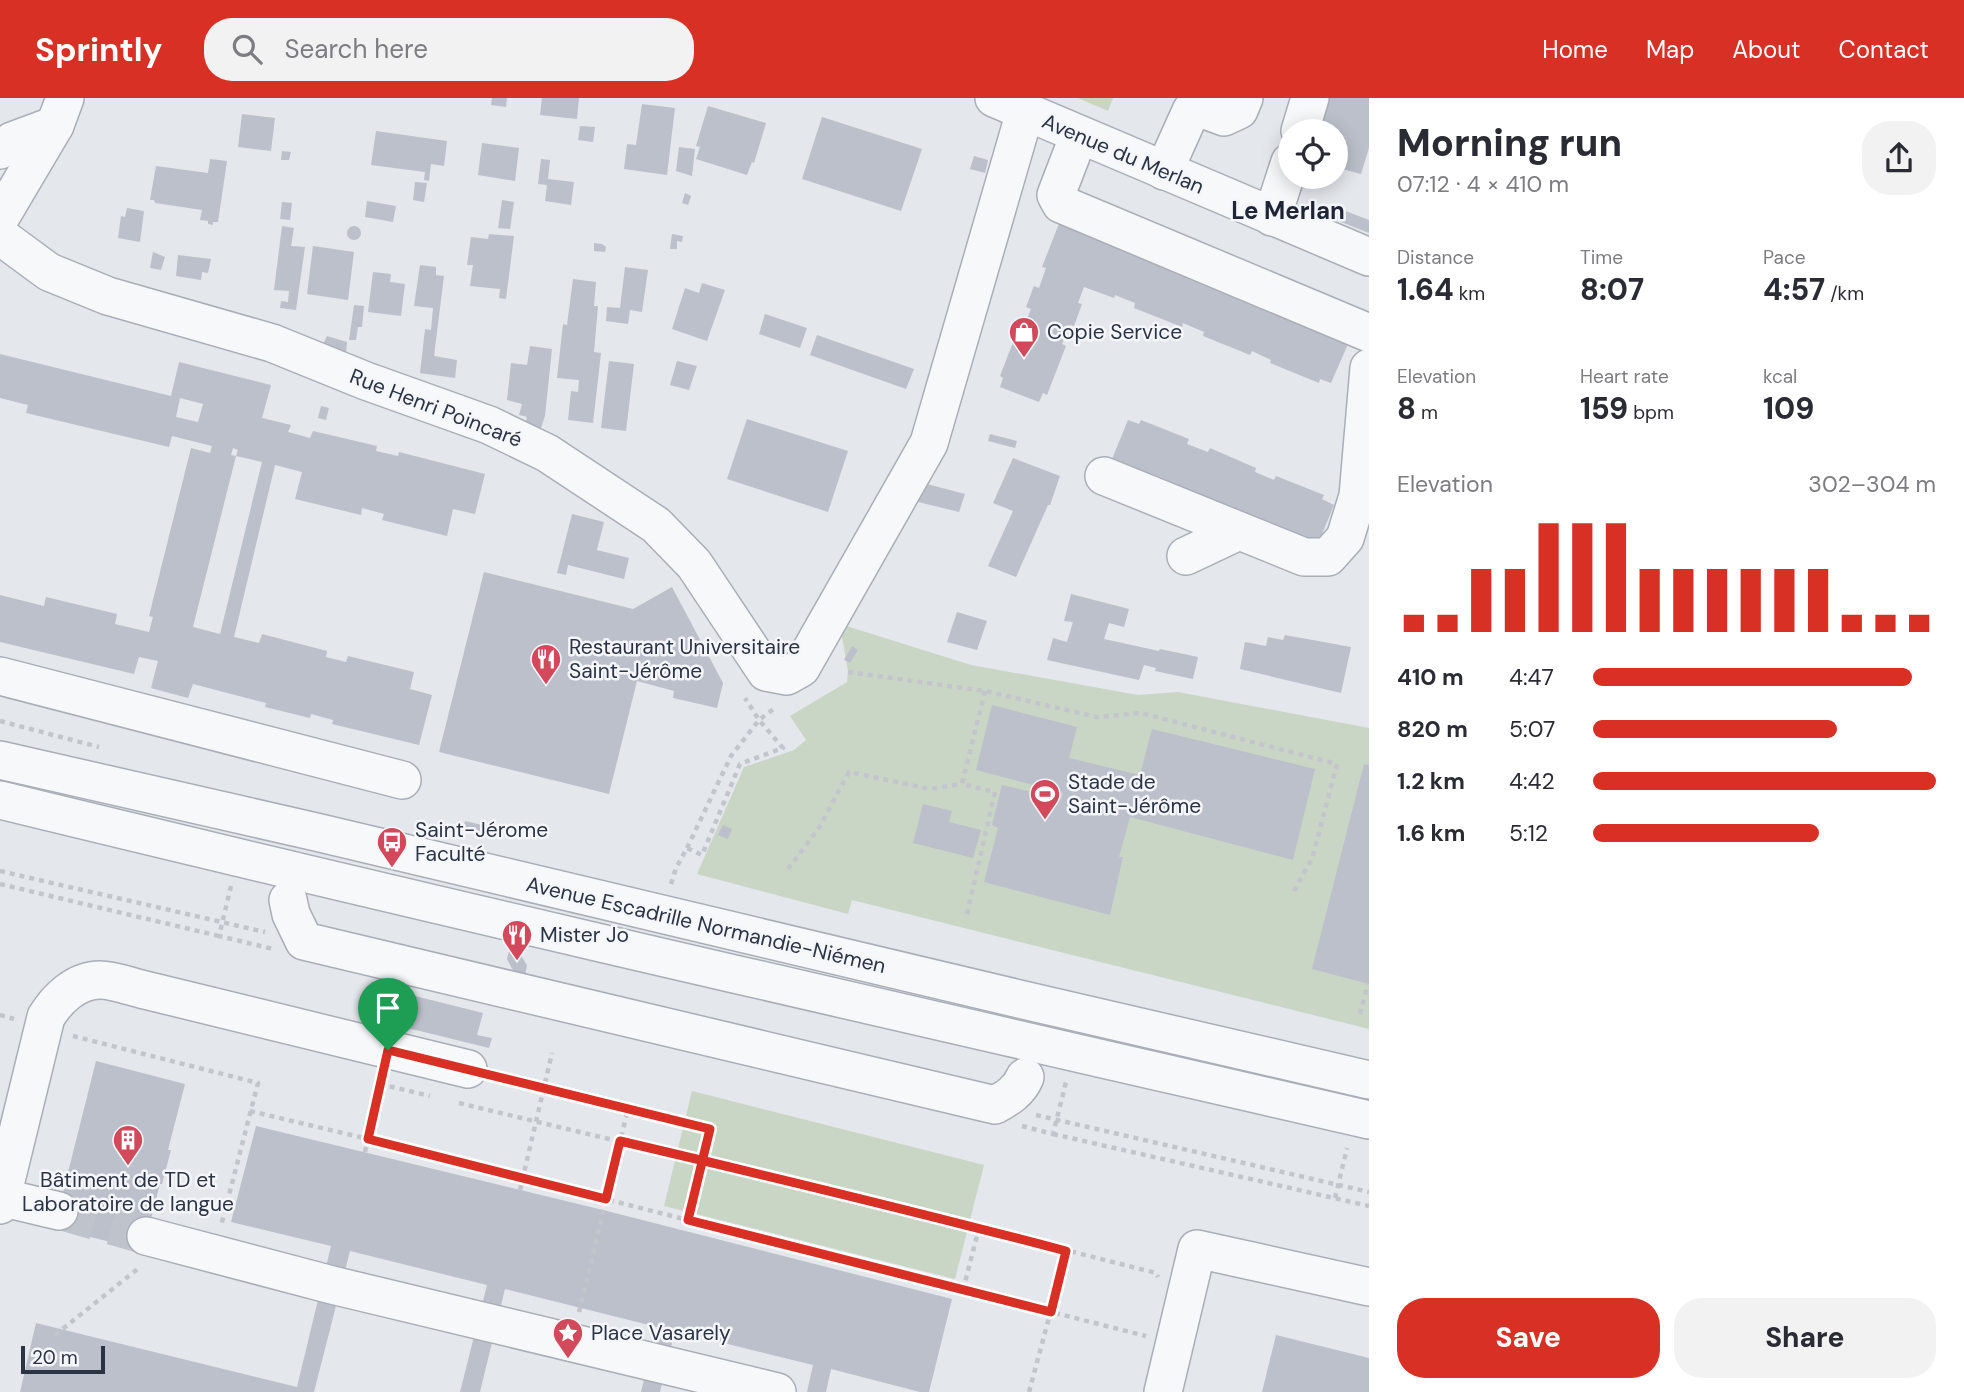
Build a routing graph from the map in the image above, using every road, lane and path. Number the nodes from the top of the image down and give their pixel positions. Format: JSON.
{"nodes":[{"id":1,"x":1244,"y":98,"type":"edge"},
{"id":2,"x":1310,"y":98,"type":"edge"},
{"id":3,"x":1009,"y":105,"type":"edge"},
{"id":4,"x":60,"y":112,"type":"edge"},
{"id":5,"x":1304,"y":119,"type":"edge"},
{"id":6,"x":1079,"y":135,"type":"junction"},
{"id":7,"x":0,"y":150,"type":"edge"},
{"id":8,"x":1164,"y":171,"type":"junction"},
{"id":9,"x":1281,"y":189,"type":"edge"},
{"id":10,"x":1272,"y":217,"type":"junction"},
{"id":11,"x":0,"y":218,"type":"edge"},
{"id":12,"x":0,"y":236,"type":"edge"},
{"id":13,"x":1369,"y":257,"type":"edge"},
{"id":14,"x":1369,"y":333,"type":"edge"},
{"id":15,"x":1369,"y":368,"type":"edge"},
{"id":16,"x":1104,"y":477,"type":"dead end"},
{"id":17,"x":1239,"y":531,"type":"junction"},
{"id":18,"x":1186,"y":556,"type":"dead end"},
{"id":19,"x":848,"y":673,"type":"dead end"},
{"id":20,"x":0,"y":676,"type":"edge"},
{"id":21,"x":985,"y":691,"type":"junction"},
{"id":22,"x":741,"y":692,"type":"dead end"},
{"id":23,"x":769,"y":698,"type":"dead end"},
{"id":24,"x":759,"y":720,"type":"junction"},
{"id":25,"x":0,"y":753,"type":"edge"},
{"id":26,"x":0,"y":760,"type":"edge"},
{"id":27,"x":43,"y":769,"type":"junction"},
{"id":28,"x":402,"y":780,"type":"dead end"},
{"id":29,"x":962,"y":784,"type":"junction"},
{"id":30,"x":0,"y":800,"type":"edge"},
{"id":31,"x":687,"y":848,"type":"junction"},
{"id":32,"x":789,"y":869,"type":"dead end"},
{"id":33,"x":0,"y":871,"type":"edge"},
{"id":34,"x":0,"y":884,"type":"edge"},
{"id":35,"x":1292,"y":894,"type":"dead end"},
{"id":36,"x":288,"y":900,"type":"dead end"},
{"id":37,"x":663,"y":914,"type":"junction"},
{"id":38,"x":967,"y":914,"type":"dead end"},
{"id":39,"x":219,"y":936,"type":"dead end"},
{"id":40,"x":304,"y":941,"type":"junction"},
{"id":41,"x":1368,"y":986,"type":"edge"},
{"id":42,"x":1360,"y":1014,"type":"dead end"},
{"id":43,"x":42,"y":1029,"type":"junction"},
{"id":44,"x":552,"y":1053,"type":"dead end"},
{"id":45,"x":384,"y":1067,"type":"junction"},
{"id":46,"x":1025,"y":1077,"type":"dead end"},
{"id":47,"x":1369,"y":1080,"type":"edge"},
{"id":48,"x":463,"y":1086,"type":"junction"},
{"id":49,"x":543,"y":1089,"type":"junction"},
{"id":50,"x":432,"y":1096,"type":"dead end"},
{"id":51,"x":995,"y":1105,"type":"junction"},
{"id":52,"x":628,"y":1109,"type":"junction"},
{"id":53,"x":250,"y":1111,"type":"junction"},
{"id":54,"x":1369,"y":1120,"type":"edge"},
{"id":55,"x":536,"y":1121,"type":"junction"},
{"id":56,"x":9,"y":1125,"type":"edge"},
{"id":57,"x":1053,"y":1134,"type":"dead end"},
{"id":58,"x":368,"y":1139,"type":"junction"},
{"id":59,"x":620,"y":1141,"type":"junction"},
{"id":60,"x":365,"y":1152,"type":"dead end"},
{"id":61,"x":703,"y":1161,"type":"junction"},
{"id":62,"x":523,"y":1179,"type":"junction"},
{"id":63,"x":520,"y":1190,"type":"dead end"},
{"id":64,"x":1369,"y":1192,"type":"edge"},
{"id":65,"x":606,"y":1199,"type":"junction"},
{"id":66,"x":1,"y":1200,"type":"edge"},
{"id":67,"x":1369,"y":1206,"type":"edge"},
{"id":68,"x":58,"y":1211,"type":"tunnel mouth"},
{"id":69,"x":688,"y":1220,"type":"junction"},
{"id":70,"x":979,"y":1228,"type":"junction"},
{"id":71,"x":159,"y":1240,"type":"joint"},
{"id":72,"x":1066,"y":1251,"type":"junction"},
{"id":73,"x":214,"y":1254,"type":"junction"},
{"id":74,"x":1161,"y":1283,"type":"dead end"},
{"id":75,"x":1369,"y":1287,"type":"edge"},
{"id":76,"x":963,"y":1290,"type":"junction"},
{"id":77,"x":1051,"y":1312,"type":"junction"},
{"id":78,"x":55,"y":1335,"type":"dead end"},
{"id":79,"x":571,"y":1343,"type":"junction"},
{"id":80,"x":1174,"y":1343,"type":"junction"},
{"id":81,"x":777,"y":1392,"type":"edge"},
{"id":82,"x":1030,"y":1392,"type":"edge"},
{"id":83,"x":1163,"y":1392,"type":"edge"}],
"edges":[{"from":1,"to":8,"type":"street"},
{"from":2,"to":5,"type":"street"},
{"from":3,"to":6,"type":"street","name":"Avenue du Merlan"},
{"from":3,"to":12,"type":"street","name":"Rue Henri Poincaré"},
{"from":4,"to":7,"type":"street"},
{"from":4,"to":11,"type":"street"},
{"from":6,"to":8,"type":"street","name":"Avenue du Merlan"},
{"from":6,"to":14,"type":"street"},
{"from":8,"to":10,"type":"street","name":"Avenue du Merlan"},
{"from":9,"to":10,"type":"street"},
{"from":10,"to":13,"type":"street","name":"Avenue du Merlan"},
{"from":15,"to":17,"type":"street"},
{"from":16,"to":17,"type":"street"},
{"from":17,"to":18,"type":"street"},
{"from":19,"to":21,"type":"path"},
{"from":20,"to":28,"type":"street"},
{"from":21,"to":29,"type":"path"},
{"from":21,"to":35,"type":"path"},
{"from":22,"to":24,"type":"path"},
{"from":23,"to":24,"type":"path"},
{"from":24,"to":31,"type":"path"},
{"from":24,"to":31,"type":"path"},
{"from":25,"to":27,"type":"street","name":"Avenue Escadrille Normandie-Niémen"},
{"from":26,"to":27,"type":"street","name":"Avenue Escadrille Normandie-Niémen"},
{"from":27,"to":37,"type":"street","name":"Avenue Escadrille Normandie-Niémen"},
{"from":29,"to":32,"type":"path"},
{"from":29,"to":38,"type":"path"},
{"from":30,"to":54,"type":"street"},
{"from":31,"to":37,"type":"path"},
{"from":33,"to":40,"type":"path"},
{"from":34,"to":39,"type":"path"},
{"from":36,"to":40,"type":"street"},
{"from":37,"to":47,"type":"street","name":"Avenue Escadrille Normandie-Niémen"},
{"from":40,"to":51,"type":"street"},
{"from":41,"to":42,"type":"path"},
{"from":43,"to":45,"type":"street"},
{"from":43,"to":53,"type":"path"},
{"from":43,"to":56,"type":"street"},
{"from":44,"to":49,"type":"path"},
{"from":45,"to":48,"type":"street"},
{"from":45,"to":50,"type":"path"},
{"from":45,"to":58,"type":"path"},
{"from":46,"to":51,"type":"street"},
{"from":48,"to":49,"type":"path"},
{"from":48,"to":55,"type":"path"},
{"from":49,"to":52,"type":"path"},
{"from":49,"to":55,"type":"path"},
{"from":51,"to":64,"type":"path"},
{"from":52,"to":59,"type":"path"},
{"from":52,"to":61,"type":"path"},
{"from":53,"to":58,"type":"path"},
{"from":53,"to":73,"type":"path"},
{"from":55,"to":59,"type":"path"},
{"from":55,"to":62,"type":"path"},
{"from":56,"to":66,"type":"street"},
{"from":57,"to":67,"type":"path"},
{"from":58,"to":60,"type":"path"},
{"from":58,"to":62,"type":"path"},
{"from":59,"to":61,"type":"path"},
{"from":59,"to":65,"type":"path"},
{"from":61,"to":69,"type":"path"},
{"from":61,"to":70,"type":"path"},
{"from":62,"to":63,"type":"path"},
{"from":62,"to":65,"type":"path"},
{"from":65,"to":69,"type":"path"},
{"from":65,"to":79,"type":"path"},
{"from":66,"to":68,"type":"street"},
{"from":69,"to":76,"type":"path"},
{"from":70,"to":72,"type":"path"},
{"from":70,"to":76,"type":"path"},
{"from":71,"to":73,"type":"street"},
{"from":71,"to":78,"type":"path"},
{"from":72,"to":74,"type":"path"},
{"from":72,"to":77,"type":"path"},
{"from":73,"to":79,"type":"street"},
{"from":75,"to":80,"type":"street"},
{"from":76,"to":77,"type":"path"},
{"from":77,"to":80,"type":"path"},
{"from":77,"to":82,"type":"path"},
{"from":79,"to":81,"type":"street"},
{"from":80,"to":83,"type":"street"}]}
